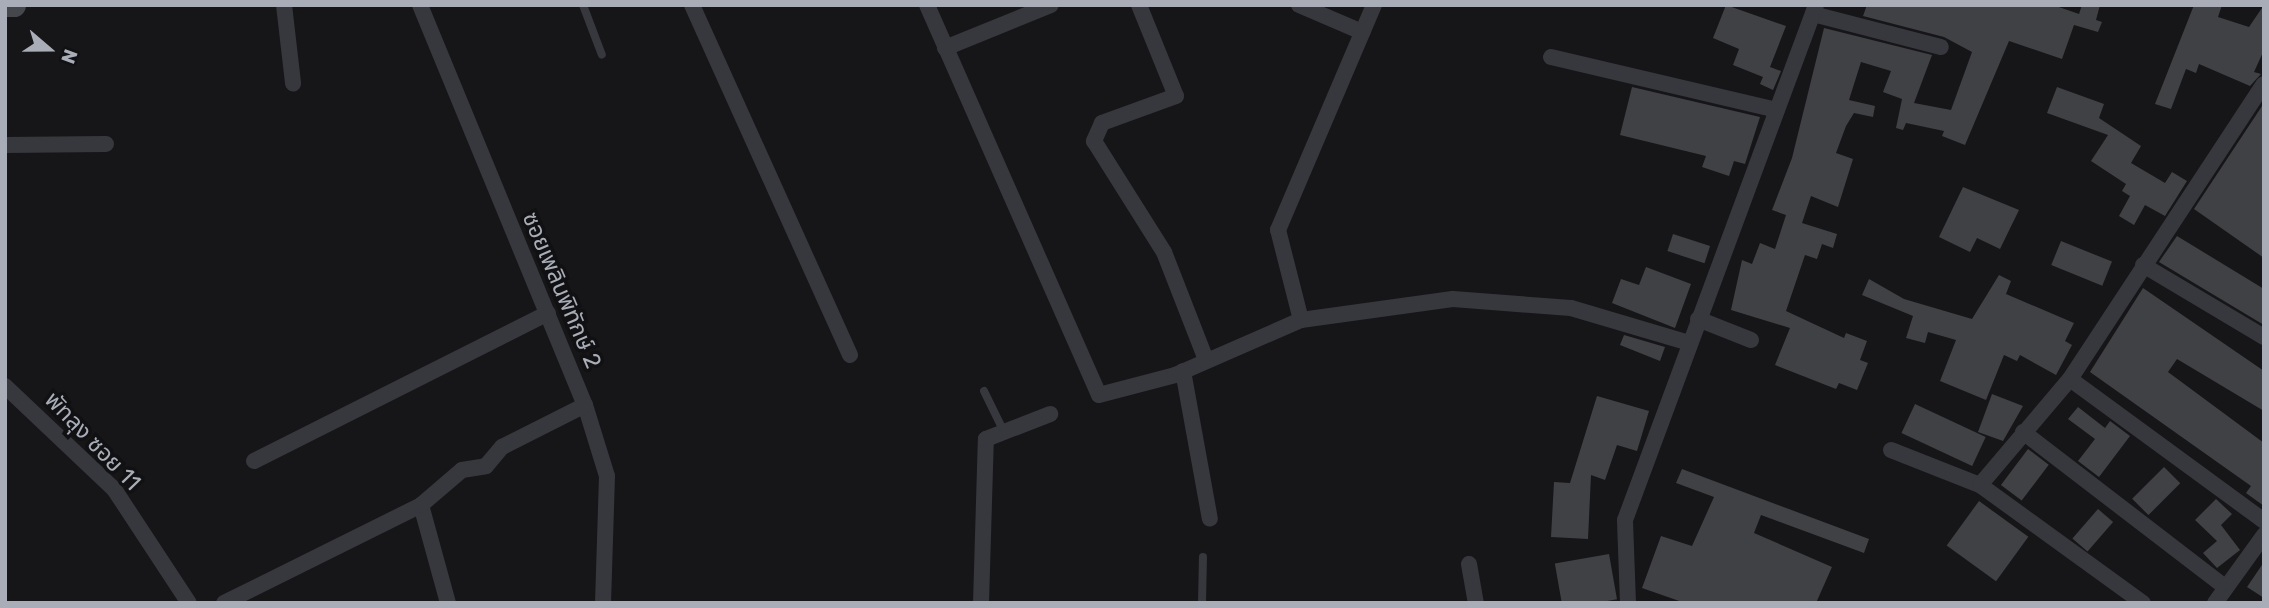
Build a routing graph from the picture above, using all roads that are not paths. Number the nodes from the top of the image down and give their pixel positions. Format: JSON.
{"nodes":[{"id":1,"x":5,"y":5,"type":"edge"},
{"id":2,"x":14,"y":5,"type":"edge"},
{"id":3,"x":284,"y":5,"type":"edge"},
{"id":4,"x":421,"y":5,"type":"edge"},
{"id":5,"x":583,"y":5,"type":"edge"},
{"id":6,"x":692,"y":5,"type":"edge"},
{"id":7,"x":927,"y":5,"type":"edge"},
{"id":8,"x":1051,"y":5,"type":"edge"},
{"id":9,"x":1139,"y":5,"type":"edge"},
{"id":10,"x":1299,"y":5,"type":"edge"},
{"id":11,"x":1374,"y":5,"type":"edge"},
{"id":12,"x":1815,"y":10,"type":"edge"},
{"id":13,"x":1362,"y":32,"type":"junction"},
{"id":14,"x":1941,"y":47,"type":"dead end"},
{"id":15,"x":946,"y":48,"type":"junction"},
{"id":16,"x":602,"y":55,"type":"dead end"},
{"id":17,"x":1551,"y":57,"type":"dead end"},
{"id":18,"x":293,"y":83,"type":"dead end"},
{"id":19,"x":2264,"y":84,"type":"edge"},
{"id":20,"x":1777,"y":110,"type":"junction"},
{"id":21,"x":106,"y":144,"type":"dead end"},
{"id":22,"x":5,"y":145,"type":"edge"},
{"id":23,"x":2143,"y":265,"type":"junction"},
{"id":24,"x":548,"y":313,"type":"junction"},
{"id":25,"x":1698,"y":318,"type":"junction"},
{"id":26,"x":1301,"y":320,"type":"junction"},
{"id":27,"x":2264,"y":337,"type":"edge"},
{"id":28,"x":1751,"y":340,"type":"dead end"},
{"id":29,"x":1689,"y":343,"type":"junction"},
{"id":30,"x":850,"y":355,"type":"dead end"},
{"id":31,"x":1206,"y":359,"type":"junction"},
{"id":32,"x":1183,"y":371,"type":"junction"},
{"id":33,"x":2070,"y":379,"type":"junction"},
{"id":34,"x":5,"y":386,"type":"edge"},
{"id":35,"x":984,"y":391,"type":"dead end"},
{"id":36,"x":585,"y":405,"type":"junction"},
{"id":37,"x":1050,"y":414,"type":"dead end"},
{"id":38,"x":1004,"y":432,"type":"junction"},
{"id":39,"x":2023,"y":432,"type":"junction"},
{"id":40,"x":1891,"y":450,"type":"dead end"},
{"id":41,"x":254,"y":461,"type":"dead end"},
{"id":42,"x":1980,"y":485,"type":"junction"},
{"id":43,"x":421,"y":505,"type":"junction"},
{"id":44,"x":1210,"y":519,"type":"dead end"},
{"id":45,"x":2264,"y":521,"type":"edge"},
{"id":46,"x":2264,"y":535,"type":"edge"},
{"id":47,"x":1203,"y":557,"type":"dead end"},
{"id":48,"x":1469,"y":564,"type":"dead end"},
{"id":49,"x":2225,"y":587,"type":"junction"},
{"id":50,"x":189,"y":603,"type":"edge"},
{"id":51,"x":224,"y":603,"type":"edge"},
{"id":52,"x":448,"y":603,"type":"edge"},
{"id":53,"x":603,"y":603,"type":"edge"},
{"id":54,"x":981,"y":603,"type":"edge"},
{"id":55,"x":1202,"y":603,"type":"edge"},
{"id":56,"x":1476,"y":603,"type":"edge"},
{"id":57,"x":1628,"y":603,"type":"edge"},
{"id":58,"x":2143,"y":603,"type":"edge"},
{"id":59,"x":2215,"y":603,"type":"edge"}],
"edges":[{"from":1,"to":2,"type":"main road"},
{"from":3,"to":18,"type":"street"},
{"from":4,"to":24,"type":"street","name":"ซอยเพลินพิทักษ์ 2"},
{"from":5,"to":16,"type":"lane"},
{"from":6,"to":30,"type":"street"},
{"from":7,"to":15,"type":"street"},
{"from":8,"to":15,"type":"street"},
{"from":9,"to":31,"type":"street"},
{"from":10,"to":13,"type":"street"},
{"from":11,"to":13,"type":"street"},
{"from":12,"to":14,"type":"street"},
{"from":12,"to":20,"type":"street"},
{"from":13,"to":26,"type":"street"},
{"from":15,"to":32,"type":"street"},
{"from":17,"to":20,"type":"street"},
{"from":19,"to":23,"type":"street"},
{"from":20,"to":25,"type":"street"},
{"from":21,"to":22,"type":"street"},
{"from":23,"to":27,"type":"street"},
{"from":23,"to":33,"type":"street"},
{"from":24,"to":36,"type":"street","name":"ซอยเพลินพิทักษ์ 2"},
{"from":24,"to":41,"type":"street"},
{"from":25,"to":28,"type":"street"},
{"from":25,"to":29,"type":"street"},
{"from":26,"to":29,"type":"street"},
{"from":26,"to":31,"type":"street"},
{"from":29,"to":57,"type":"street"},
{"from":31,"to":32,"type":"street"},
{"from":32,"to":44,"type":"street"},
{"from":33,"to":39,"type":"street"},
{"from":33,"to":45,"type":"street"},
{"from":34,"to":50,"type":"street","name":"พัทลุง ซอย 11"},
{"from":35,"to":38,"type":"lane"},
{"from":36,"to":43,"type":"street"},
{"from":36,"to":53,"type":"street","name":"ซอยเพลินพิทักษ์ 2"},
{"from":37,"to":38,"type":"street"},
{"from":38,"to":54,"type":"street"},
{"from":39,"to":42,"type":"street"},
{"from":39,"to":49,"type":"street"},
{"from":40,"to":42,"type":"street"},
{"from":42,"to":58,"type":"street"},
{"from":43,"to":51,"type":"street"},
{"from":43,"to":52,"type":"street"},
{"from":46,"to":49,"type":"street"},
{"from":47,"to":55,"type":"lane"},
{"from":48,"to":56,"type":"street"},
{"from":49,"to":59,"type":"street"}]}
